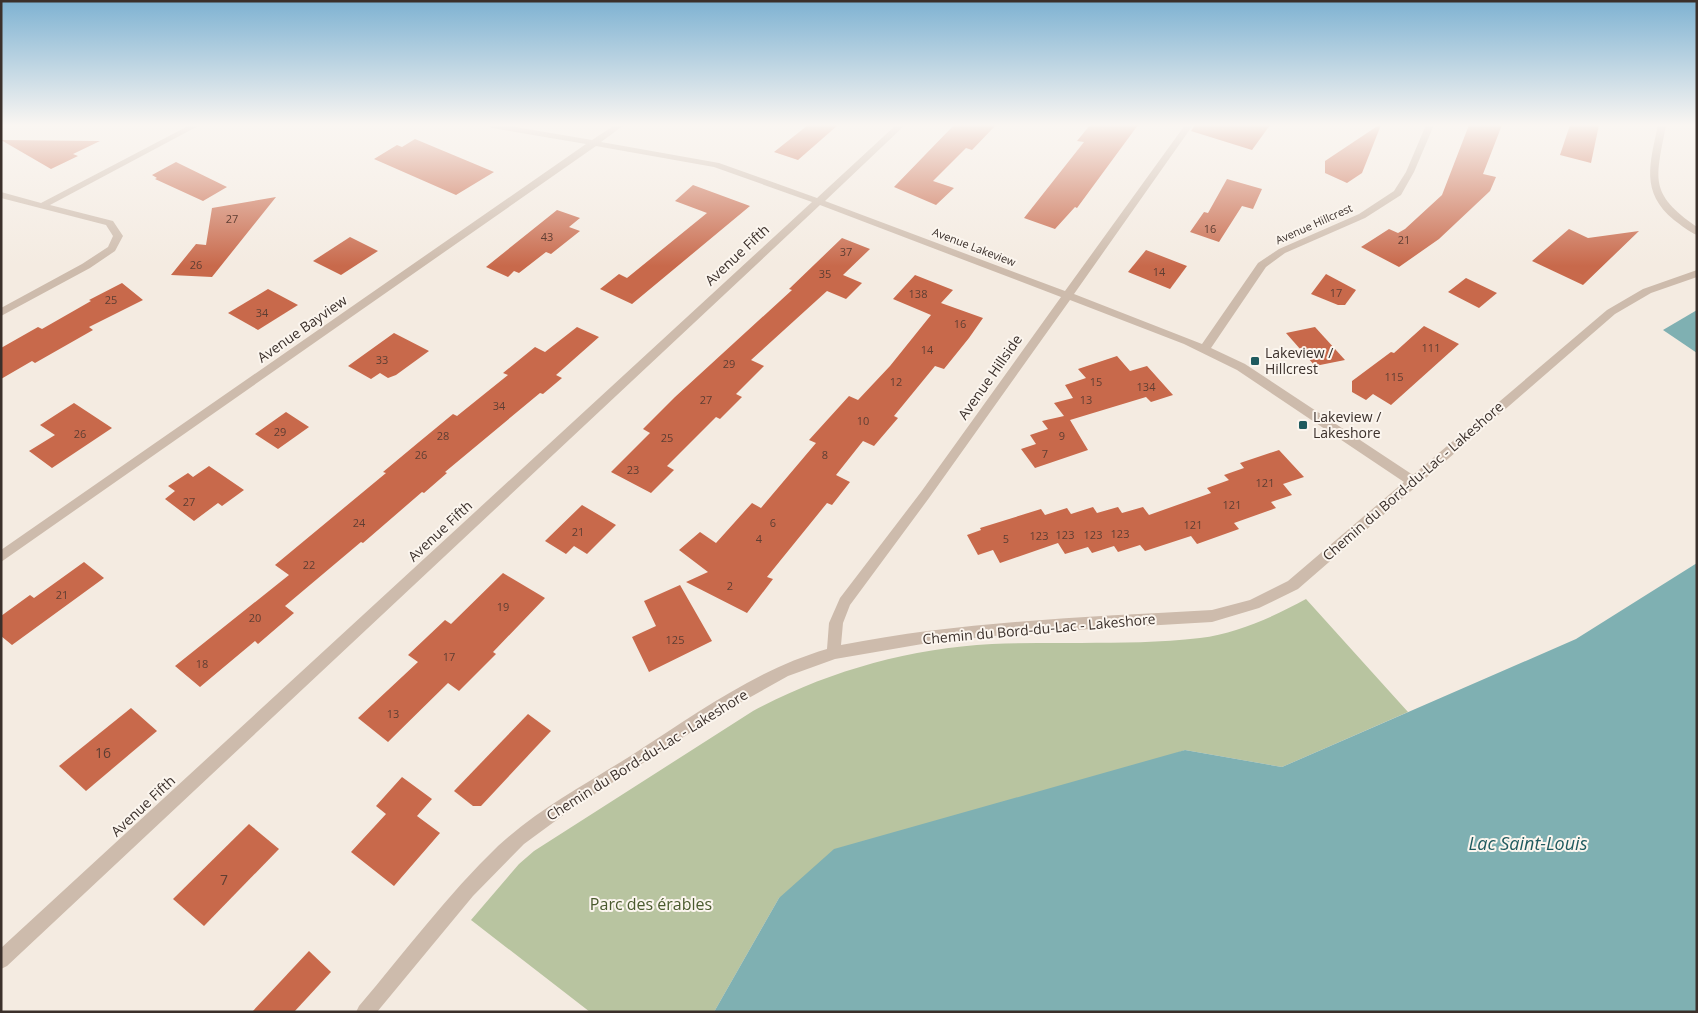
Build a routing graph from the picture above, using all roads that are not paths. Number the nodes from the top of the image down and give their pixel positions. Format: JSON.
{"nodes":[{"id":1,"x":106,"y":172,"type":"edge"},
{"id":2,"x":551,"y":172,"type":"edge"},
{"id":3,"x":737,"y":172,"type":"edge"},
{"id":4,"x":849,"y":172,"type":"edge"},
{"id":5,"x":1155,"y":172,"type":"edge"},
{"id":6,"x":1410,"y":172,"type":"edge"},
{"id":7,"x":1655,"y":172,"type":"edge"},
{"id":8,"x":1,"y":195,"type":"edge"},
{"id":9,"x":818,"y":201,"type":"junction"},
{"id":10,"x":42,"y":206,"type":"junction"},
{"id":11,"x":1697,"y":232,"type":"edge"},
{"id":12,"x":1697,"y":273,"type":"edge"},
{"id":13,"x":1066,"y":296,"type":"junction"},
{"id":14,"x":1,"y":313,"type":"edge"},
{"id":15,"x":1206,"y":348,"type":"junction"},
{"id":16,"x":1412,"y":481,"type":"junction"},
{"id":17,"x":1,"y":558,"type":"edge"},
{"id":18,"x":834,"y":653,"type":"junction"},
{"id":19,"x":1,"y":960,"type":"edge"},
{"id":20,"x":365,"y":1012,"type":"edge"}],
"edges":[{"from":1,"to":10,"type":"street"},
{"from":2,"to":17,"type":"street","name":"Avenue Bayview"},
{"from":3,"to":9,"type":"street","name":"Avenue Lakeview"},
{"from":4,"to":9,"type":"street","name":"Avenue Fifth"},
{"from":5,"to":13,"type":"street","name":"Avenue Hillside"},
{"from":6,"to":15,"type":"street","name":"Avenue Hillcrest"},
{"from":7,"to":11,"type":"street"},
{"from":8,"to":10,"type":"street"},
{"from":9,"to":13,"type":"street","name":"Avenue Lakeview"},
{"from":9,"to":19,"type":"street","name":"Avenue Fifth"},
{"from":10,"to":14,"type":"street"},
{"from":12,"to":16,"type":"street","name":"Chemin du Bord-du-Lac - Lakeshore"},
{"from":13,"to":15,"type":"street","name":"Avenue Lakeview"},
{"from":13,"to":18,"type":"street","name":"Avenue Hillside"},
{"from":15,"to":16,"type":"street","name":"Avenue Lakeview"},
{"from":16,"to":18,"type":"street","name":"Chemin du Bord-du-Lac - Lakeshore"},
{"from":18,"to":20,"type":"street","name":"Chemin du Bord-du-Lac - Lakeshore"}]}
